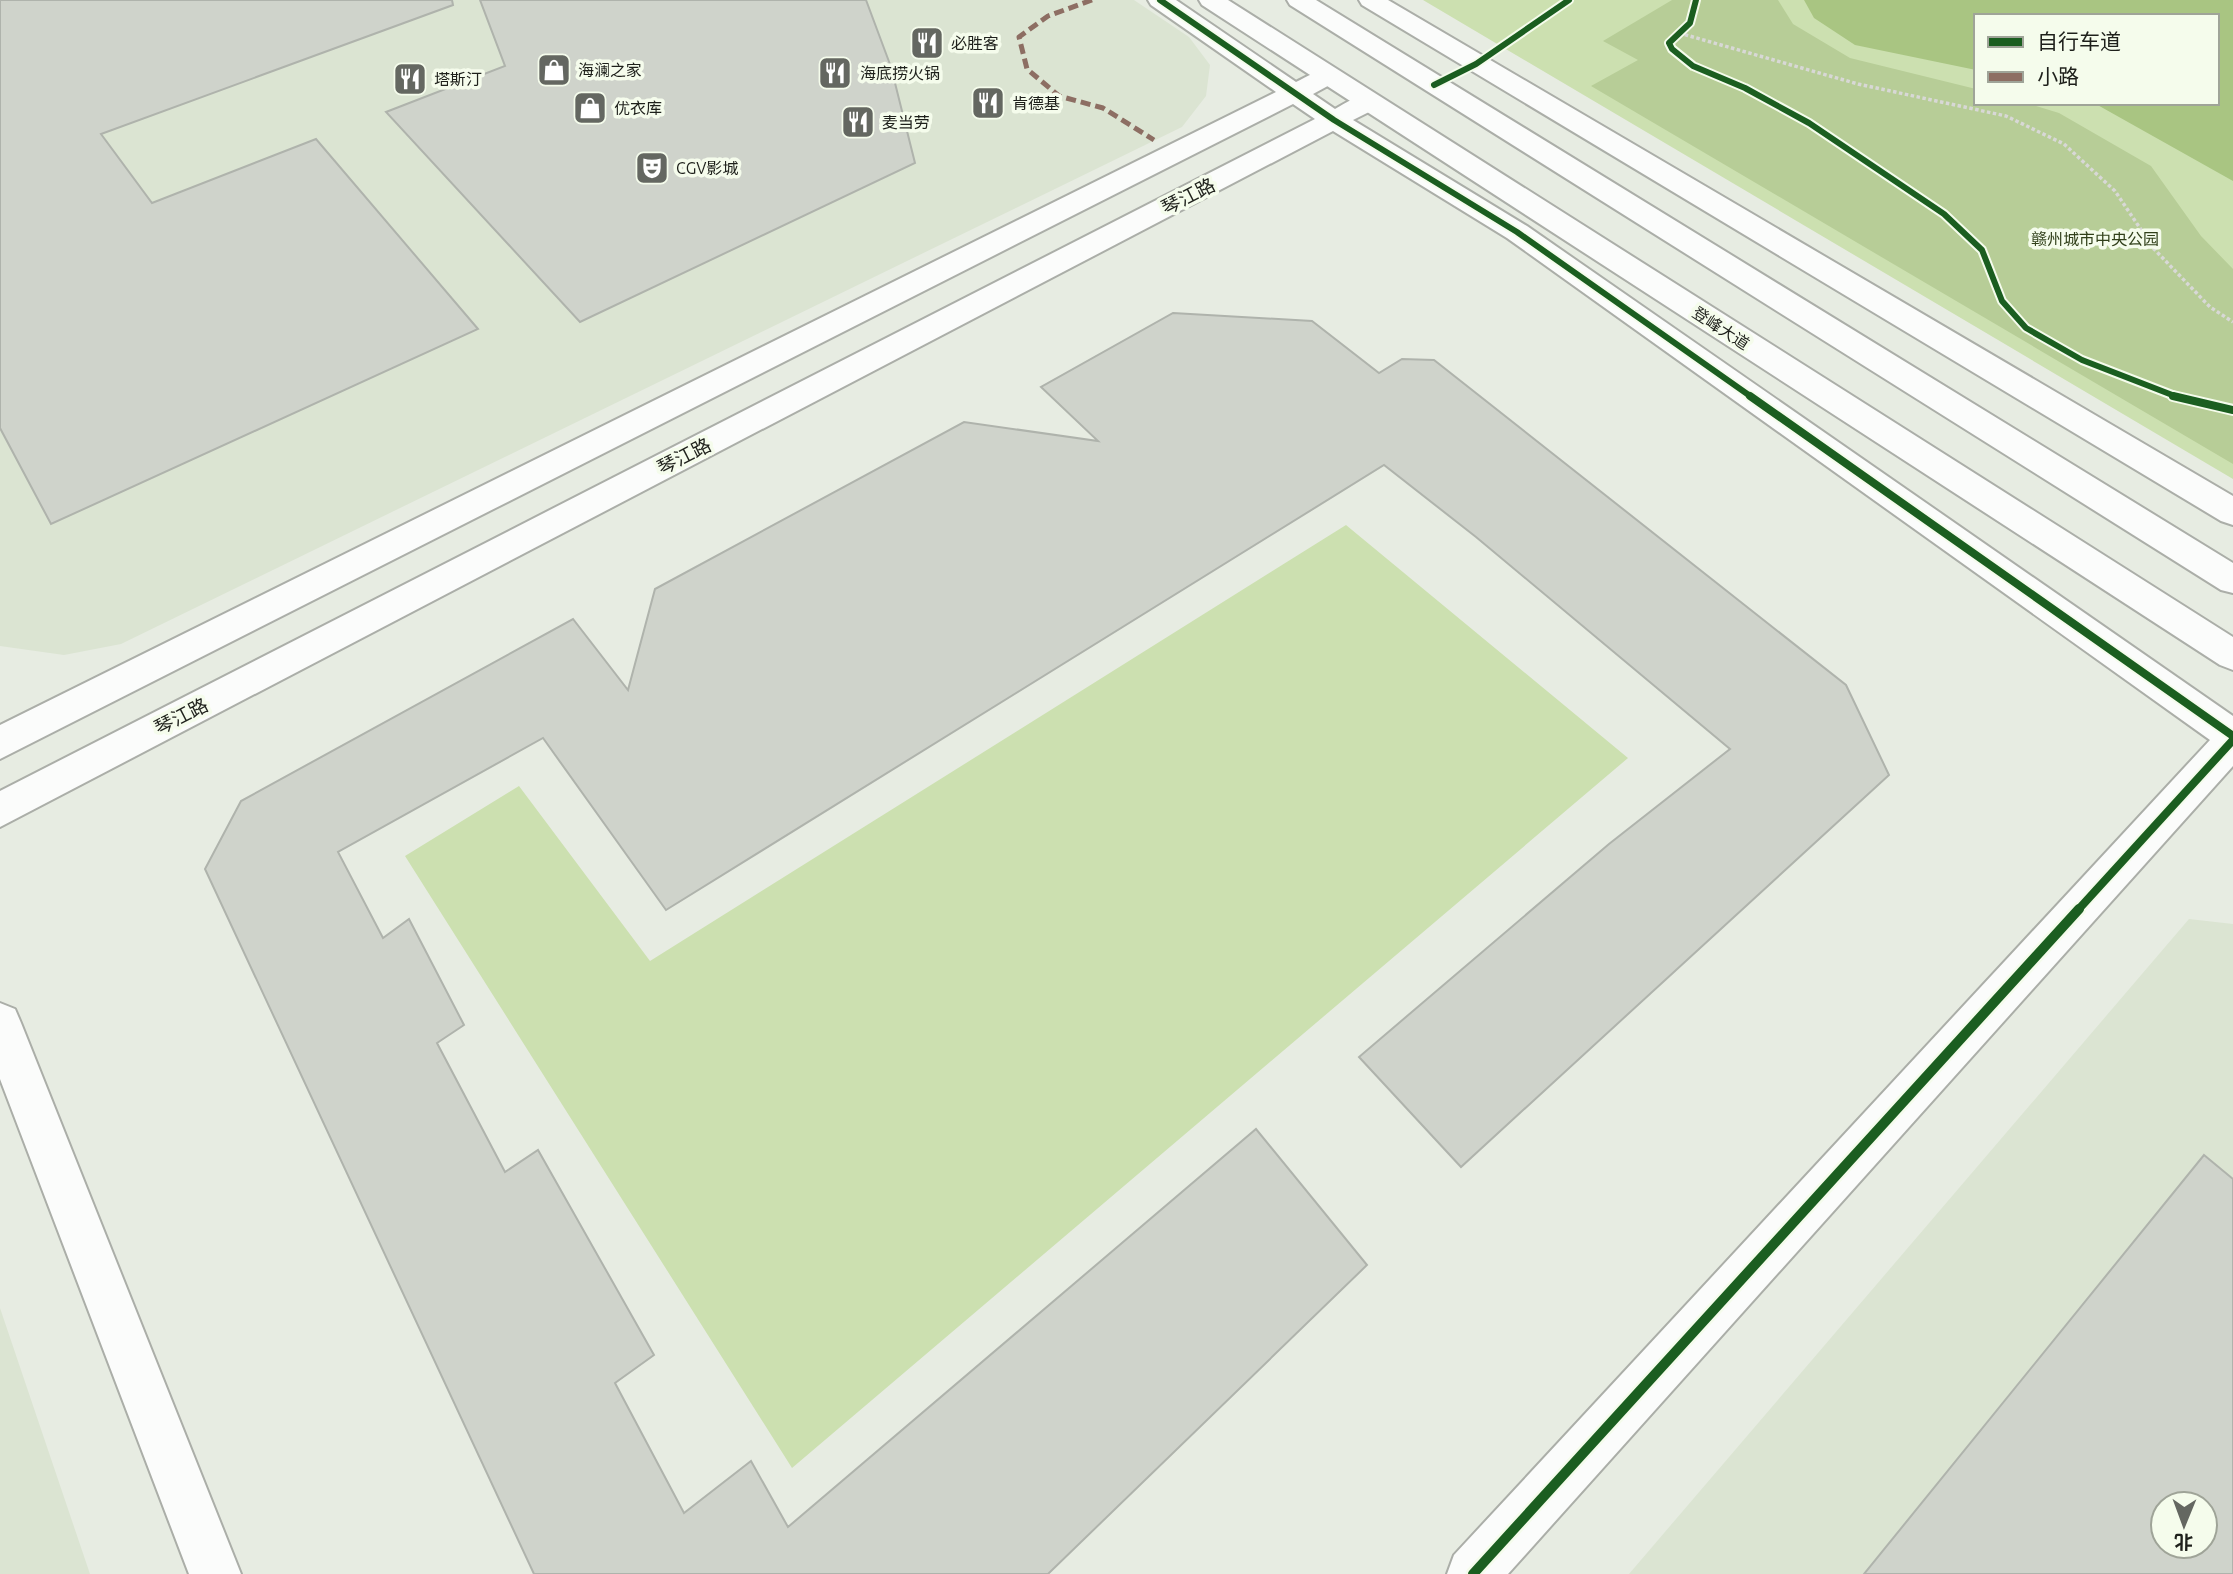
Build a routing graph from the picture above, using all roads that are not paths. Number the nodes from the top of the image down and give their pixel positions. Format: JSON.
{"nodes":[{"id":1,"x":1160,"y":0,"type":"edge"},
{"id":2,"x":1211,"y":0,"type":"edge"},
{"id":3,"x":1298,"y":0,"type":"edge"},
{"id":4,"x":1371,"y":0,"type":"edge"},
{"id":5,"x":1328,"y":76,"type":"junction"},
{"id":6,"x":1294,"y":93,"type":"junction"},
{"id":7,"x":1368,"y":102,"type":"junction"},
{"id":8,"x":1334,"y":120,"type":"junction"},
{"id":9,"x":2233,"y":512,"type":"edge"},
{"id":10,"x":2233,"y":580,"type":"edge"},
{"id":11,"x":2233,"y":655,"type":"edge"},
{"id":12,"x":2233,"y":738,"type":"edge"},
{"id":13,"x":0,"y":743,"type":"edge"},
{"id":14,"x":0,"y":810,"type":"edge"},
{"id":15,"x":0,"y":1023,"type":"edge"},
{"id":16,"x":215,"y":1574,"type":"edge"},
{"id":17,"x":1473,"y":1574,"type":"edge"}],
"edges":[{"from":1,"to":6,"type":"main road"},
{"from":2,"to":5,"type":"main road","name":"登峰大道"},
{"from":3,"to":10,"type":"main road"},
{"from":4,"to":9,"type":"main road"},
{"from":5,"to":6,"type":"main road"},
{"from":5,"to":7,"type":"main road","name":"登峰大道"},
{"from":6,"to":8,"type":"main road"},
{"from":6,"to":13,"type":"main road"},
{"from":7,"to":8,"type":"main road","name":"琴江路"},
{"from":7,"to":11,"type":"main road","name":"登峰大道"},
{"from":8,"to":12,"type":"main road"},
{"from":8,"to":14,"type":"main road","name":"琴江路"},
{"from":12,"to":17,"type":"main road"},
{"from":15,"to":16,"type":"main road"}]}
